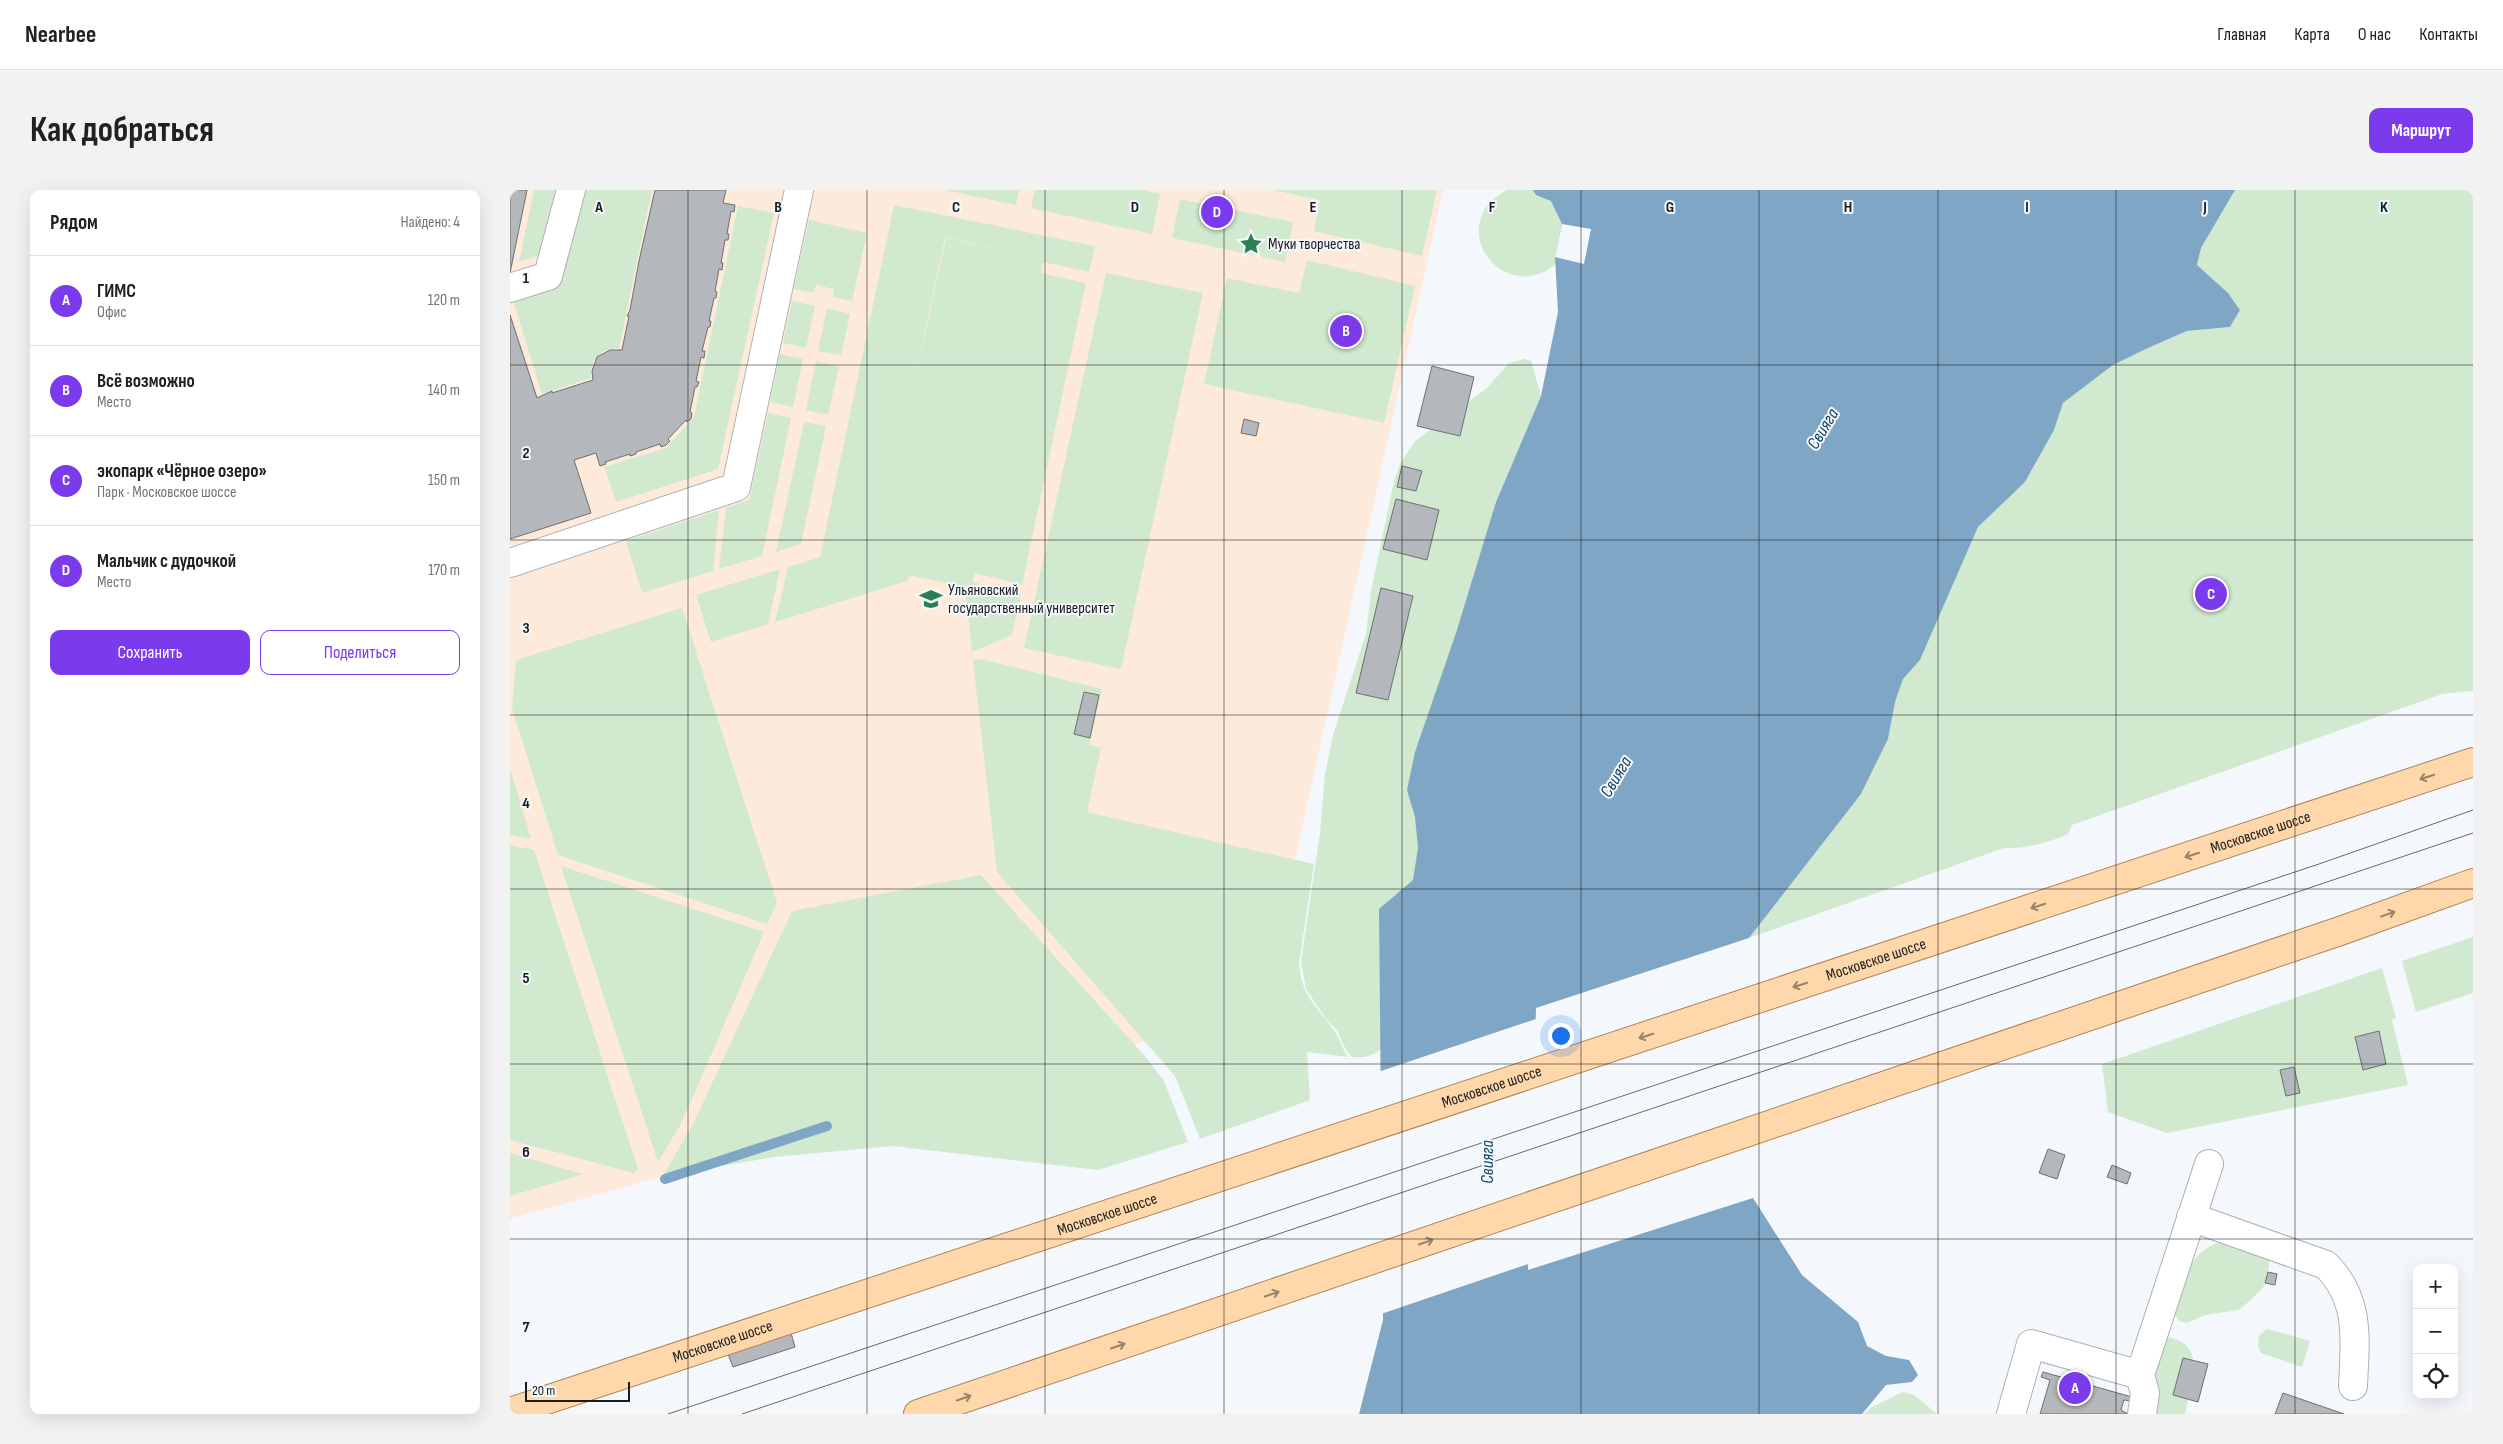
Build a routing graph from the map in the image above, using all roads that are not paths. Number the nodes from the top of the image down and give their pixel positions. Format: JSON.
{"nodes":[{"id":1,"x":570,"y":190,"type":"edge"},
{"id":2,"x":799,"y":190,"type":"edge"},
{"id":3,"x":510,"y":288,"type":"edge"},
{"id":4,"x":510,"y":563,"type":"edge"},
{"id":5,"x":2473,"y":762,"type":"edge"},
{"id":6,"x":2473,"y":883,"type":"edge"},
{"id":7,"x":2209,"y":1164,"type":"dead end"},
{"id":8,"x":2191,"y":1217,"type":"junction"},
{"id":9,"x":2140,"y":1374,"type":"junction"},
{"id":10,"x":2353,"y":1386,"type":"dead end"},
{"id":11,"x":510,"y":1412,"type":"edge"},
{"id":12,"x":918,"y":1414,"type":"edge"},
{"id":13,"x":2011,"y":1414,"type":"edge"},
{"id":14,"x":2142,"y":1414,"type":"edge"}],
"edges":[{"from":1,"to":3,"type":"lane"},
{"from":2,"to":4,"type":"lane"},
{"from":5,"to":11,"type":"main road","name":"Московское шоссе","one_way":true},
{"from":12,"to":6,"type":"main road","one_way":true},
{"from":7,"to":8,"type":"lane"},
{"from":8,"to":9,"type":"lane"},
{"from":8,"to":10,"type":"lane"},
{"from":9,"to":13,"type":"lane"},
{"from":9,"to":14,"type":"lane"}]}
